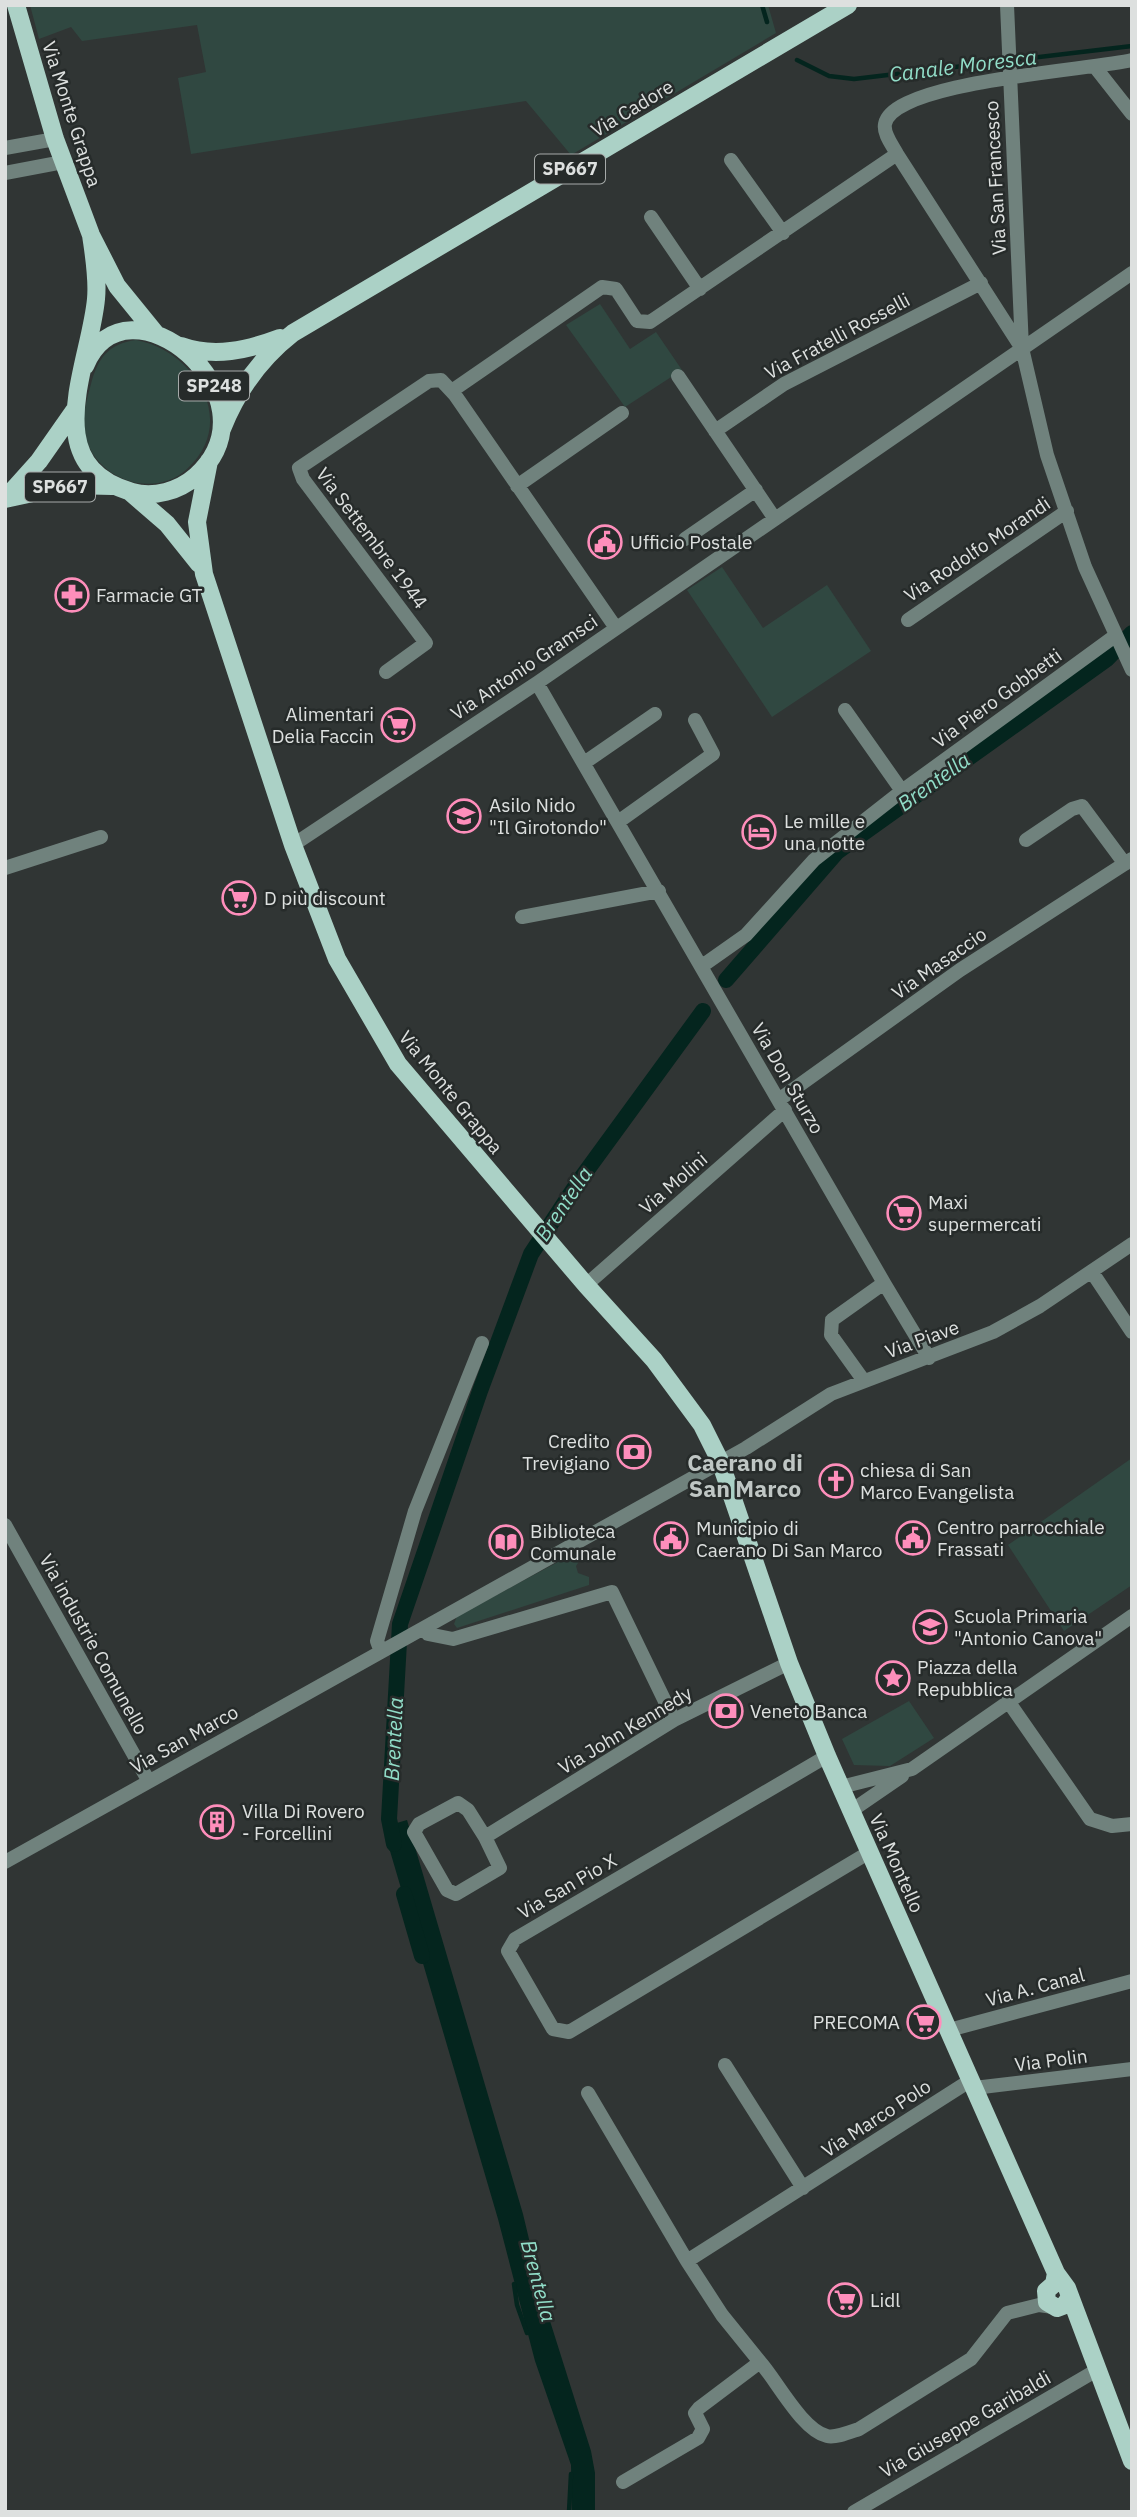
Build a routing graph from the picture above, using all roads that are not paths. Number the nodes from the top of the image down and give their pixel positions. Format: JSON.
{"nodes":[{"id":1,"x":16,"y":5,"type":"edge"},
{"id":2,"x":848,"y":5,"type":"edge"},
{"id":3,"x":1007,"y":5,"type":"edge"},
{"id":4,"x":1132,"y":60,"type":"edge"},
{"id":5,"x":1095,"y":67,"type":"junction"},
{"id":6,"x":1009,"y":75,"type":"junction"},
{"id":7,"x":1132,"y":114,"type":"edge"},
{"id":8,"x":55,"y":139,"type":"junction"},
{"id":9,"x":5,"y":148,"type":"edge"},
{"id":10,"x":897,"y":154,"type":"junction"},
{"id":11,"x":731,"y":160,"type":"dead end"},
{"id":12,"x":63,"y":162,"type":"junction"},
{"id":13,"x":5,"y":173,"type":"edge"},
{"id":14,"x":652,"y":218,"type":"dead end"},
{"id":15,"x":783,"y":233,"type":"junction"},
{"id":16,"x":91,"y":235,"type":"junction"},
{"id":17,"x":1132,"y":273,"type":"edge"},
{"id":18,"x":981,"y":283,"type":"junction"},
{"id":19,"x":700,"y":289,"type":"junction"},
{"id":20,"x":293,"y":333,"type":"junction"},
{"id":21,"x":156,"y":334,"type":"junction"},
{"id":22,"x":173,"y":344,"type":"junction"},
{"id":23,"x":1022,"y":348,"type":"junction"},
{"id":24,"x":85,"y":366,"type":"junction"},
{"id":25,"x":678,"y":376,"type":"dead end"},
{"id":26,"x":455,"y":395,"type":"junction"},
{"id":27,"x":74,"y":411,"type":"junction"},
{"id":28,"x":622,"y":414,"type":"dead end"},
{"id":29,"x":222,"y":429,"type":"junction"},
{"id":30,"x":715,"y":430,"type":"junction"},
{"id":31,"x":209,"y":461,"type":"junction"},
{"id":32,"x":517,"y":486,"type":"junction"},
{"id":33,"x":123,"y":489,"type":"junction"},
{"id":34,"x":756,"y":490,"type":"junction"},
{"id":35,"x":1067,"y":511,"type":"junction"},
{"id":36,"x":775,"y":519,"type":"junction"},
{"id":37,"x":684,"y":539,"type":"dead end"},
{"id":38,"x":204,"y":574,"type":"junction"},
{"id":39,"x":908,"y":620,"type":"dead end"},
{"id":40,"x":616,"y":628,"type":"junction"},
{"id":41,"x":1115,"y":637,"type":"junction"},
{"id":42,"x":1131,"y":668,"type":"edge"},
{"id":43,"x":386,"y":672,"type":"dead end"},
{"id":44,"x":537,"y":682,"type":"junction"},
{"id":45,"x":845,"y":710,"type":"dead end"},
{"id":46,"x":656,"y":714,"type":"dead end"},
{"id":47,"x":695,"y":720,"type":"dead end"},
{"id":48,"x":584,"y":763,"type":"junction"},
{"id":49,"x":902,"y":791,"type":"junction"},
{"id":50,"x":618,"y":822,"type":"junction"},
{"id":51,"x":101,"y":837,"type":"dead end"},
{"id":52,"x":1026,"y":840,"type":"dead end"},
{"id":53,"x":293,"y":845,"type":"junction"},
{"id":54,"x":1128,"y":862,"type":"edge"},
{"id":55,"x":5,"y":868,"type":"edge"},
{"id":56,"x":659,"y":891,"type":"junction"},
{"id":57,"x":522,"y":918,"type":"dead end"},
{"id":58,"x":702,"y":966,"type":"junction"},
{"id":59,"x":783,"y":1105,"type":"junction"},
{"id":60,"x":1132,"y":1244,"type":"edge"},
{"id":61,"x":1092,"y":1272,"type":"junction"},
{"id":62,"x":884,"y":1283,"type":"junction"},
{"id":63,"x":586,"y":1285,"type":"junction"},
{"id":64,"x":1132,"y":1332,"type":"edge"},
{"id":65,"x":482,"y":1343,"type":"dead end"},
{"id":66,"x":929,"y":1358,"type":"junction"},
{"id":67,"x":864,"y":1381,"type":"junction"},
{"id":68,"x":720,"y":1461,"type":"junction"},
{"id":69,"x":5,"y":1525,"type":"edge"},
{"id":70,"x":1130,"y":1623,"type":"edge"},
{"id":71,"x":421,"y":1630,"type":"junction"},
{"id":72,"x":389,"y":1647,"type":"junction"},
{"id":73,"x":789,"y":1663,"type":"junction"},
{"id":74,"x":1008,"y":1701,"type":"junction"},
{"id":75,"x":674,"y":1720,"type":"junction"},
{"id":76,"x":827,"y":1756,"type":"junction"},
{"id":77,"x":912,"y":1769,"type":"junction"},
{"id":78,"x":148,"y":1780,"type":"junction"},
{"id":79,"x":841,"y":1787,"type":"junction"},
{"id":80,"x":851,"y":1811,"type":"junction"},
{"id":81,"x":1132,"y":1824,"type":"edge"},
{"id":82,"x":485,"y":1837,"type":"junction"},
{"id":83,"x":868,"y":1853,"type":"junction"},
{"id":84,"x":5,"y":1862,"type":"edge"},
{"id":85,"x":1132,"y":1982,"type":"edge"},
{"id":86,"x":949,"y":2030,"type":"junction"},
{"id":87,"x":725,"y":2064,"type":"dead end"},
{"id":88,"x":1132,"y":2069,"type":"edge"},
{"id":89,"x":972,"y":2084,"type":"junction"},
{"id":90,"x":588,"y":2093,"type":"dead end"},
{"id":91,"x":803,"y":2188,"type":"junction"},
{"id":92,"x":687,"y":2261,"type":"junction"},
{"id":93,"x":1058,"y":2296,"type":"junction"},
{"id":94,"x":761,"y":2362,"type":"junction"},
{"id":95,"x":1097,"y":2370,"type":"junction"},
{"id":96,"x":1132,"y":2461,"type":"edge"},
{"id":97,"x":623,"y":2482,"type":"dead end"},
{"id":98,"x":853,"y":2512,"type":"edge"}],
"edges":[{"from":1,"to":8,"type":"main road","name":"Via Monte Grappa","number":"SP248"},
{"from":2,"to":20,"type":"main road","name":"Via Cadore","number":"SP667"},
{"from":3,"to":6,"type":"street","name":"Via San Francesco"},
{"from":4,"to":5,"type":"street"},
{"from":5,"to":6,"type":"street"},
{"from":5,"to":7,"type":"street"},
{"from":6,"to":10,"type":"street"},
{"from":6,"to":23,"type":"street","name":"Via San Francesco"},
{"from":8,"to":9,"type":"street"},
{"from":8,"to":12,"type":"main road","name":"Via Monte Grappa","number":"SP248"},
{"from":10,"to":15,"type":"street"},
{"from":10,"to":18,"type":"street"},
{"from":11,"to":15,"type":"street"},
{"from":12,"to":13,"type":"street"},
{"from":12,"to":16,"type":"main road","name":"Via Monte Grappa","number":"SP248"},
{"from":14,"to":19,"type":"street"},
{"from":15,"to":19,"type":"street"},
{"from":16,"to":21,"type":"main road","name":"Via Monte Grappa","number":"SP248"},
{"from":16,"to":24,"type":"main road","name":"Via Monte Grappa","number":"SP248"},
{"from":17,"to":23,"type":"street"},
{"from":18,"to":23,"type":"street"},
{"from":18,"to":30,"type":"street","name":"Via Fratelli Rosselli"},
{"from":19,"to":26,"type":"street"},
{"from":20,"to":22,"type":"main road","name":"Via Cadore","number":"SP667"},
{"from":20,"to":29,"type":"main road","name":"Via Cadore","number":"SP667"},
{"from":21,"to":22,"type":"main road","name":"Via Monte Grappa","number":"SP248"},
{"from":21,"to":24,"type":"main road","name":"Via Monte Grappa","number":"SP248"},
{"from":22,"to":29,"type":"main road","name":"Via Monte Grappa","number":"SP248"},
{"from":23,"to":35,"type":"street","name":"Via San Francesco"},
{"from":23,"to":36,"type":"street","name":"Via Antonio Gramsci"},
{"from":24,"to":27,"type":"main road","name":"Via Monte Grappa","number":"SP248"},
{"from":25,"to":30,"type":"street"},
{"from":26,"to":32,"type":"street"},
{"from":26,"to":43,"type":"street","name":"Via Settembre 1944"},
{"from":27,"to":33,"type":"main road","name":"Via Monte Grappa","number":"SP248"},
{"from":27,"to":33,"type":"main road","number":"SP667"},
{"from":28,"to":32,"type":"street"},
{"from":29,"to":31,"type":"main road","name":"Via Monte Grappa","number":"SP248"},
{"from":30,"to":34,"type":"street"},
{"from":31,"to":33,"type":"main road","name":"Via Monte Grappa","number":"SP248"},
{"from":31,"to":38,"type":"main road","name":"Via Monte Grappa","number":"SP248"},
{"from":32,"to":40,"type":"street"},
{"from":33,"to":38,"type":"main road","name":"Via Monte Grappa","number":"SP248"},
{"from":34,"to":36,"type":"street"},
{"from":34,"to":37,"type":"street"},
{"from":35,"to":39,"type":"street","name":"Via Rodolfo Morandi"},
{"from":35,"to":41,"type":"street","name":"Via San Francesco"},
{"from":36,"to":40,"type":"street","name":"Via Antonio Gramsci"},
{"from":38,"to":53,"type":"main road","name":"Via Monte Grappa","number":"SP248"},
{"from":40,"to":44,"type":"street","name":"Via Antonio Gramsci"},
{"from":41,"to":42,"type":"street","name":"Via San Francesco"},
{"from":41,"to":49,"type":"street","name":"Via Piero Gobbetti"},
{"from":44,"to":48,"type":"street","name":"Via Don Sturzo"},
{"from":44,"to":53,"type":"street","name":"Via Antonio Gramsci"},
{"from":45,"to":49,"type":"street"},
{"from":46,"to":48,"type":"street"},
{"from":47,"to":50,"type":"street"},
{"from":48,"to":50,"type":"street","name":"Via Don Sturzo"},
{"from":49,"to":58,"type":"street","name":"Via Piero Gobbetti"},
{"from":50,"to":56,"type":"street","name":"Via Don Sturzo"},
{"from":51,"to":55,"type":"street"},
{"from":52,"to":54,"type":"street","name":"Via Masaccio"},
{"from":53,"to":63,"type":"main road","name":"Via Monte Grappa","number":"SP248"},
{"from":54,"to":59,"type":"street","name":"Via Masaccio"},
{"from":56,"to":57,"type":"street"},
{"from":56,"to":58,"type":"street","name":"Via Don Sturzo"},
{"from":58,"to":59,"type":"street","name":"Via Don Sturzo"},
{"from":59,"to":62,"type":"street","name":"Via Don Sturzo"},
{"from":59,"to":63,"type":"street","name":"Via Molini"},
{"from":60,"to":61,"type":"street","name":"Via Piave"},
{"from":61,"to":64,"type":"street"},
{"from":61,"to":66,"type":"street","name":"Via Piave"},
{"from":62,"to":66,"type":"street","name":"Via Don Sturzo"},
{"from":62,"to":67,"type":"street"},
{"from":63,"to":68,"type":"main road","name":"Via Monte Grappa","number":"SP248"},
{"from":65,"to":72,"type":"street"},
{"from":66,"to":67,"type":"street","name":"Via Piave"},
{"from":67,"to":68,"type":"street","name":"Via Piave"},
{"from":68,"to":71,"type":"street","name":"Via Piave"},
{"from":68,"to":73,"type":"main road","name":"Via Montello","number":"SP248"},
{"from":69,"to":78,"type":"street","name":"Via industrie Comunello"},
{"from":70,"to":74,"type":"street"},
{"from":71,"to":72,"type":"street","name":"Via San Marco"},
{"from":71,"to":75,"type":"street"},
{"from":72,"to":78,"type":"street","name":"Via San Marco"},
{"from":73,"to":75,"type":"street","name":"Via John Kennedy"},
{"from":73,"to":76,"type":"main road","name":"Via Montello","number":"SP248"},
{"from":74,"to":77,"type":"street"},
{"from":74,"to":81,"type":"street"},
{"from":75,"to":82,"type":"street","name":"Via John Kennedy"},
{"from":76,"to":79,"type":"main road","name":"Via Montello","number":"SP248"},
{"from":76,"to":83,"type":"street","name":"Via San Pio X"},
{"from":77,"to":79,"type":"street"},
{"from":77,"to":80,"type":"street"},
{"from":78,"to":84,"type":"street","name":"Via San Marco"},
{"from":79,"to":80,"type":"main road","name":"Via Montello","number":"SP248"},
{"from":80,"to":83,"type":"main road","name":"Via Montello","number":"SP248"},
{"from":82,"to":82,"type":"street"},
{"from":83,"to":86,"type":"main road","name":"Via Montello","number":"SP248"},
{"from":85,"to":86,"type":"street","name":"Via A. Canal"},
{"from":86,"to":89,"type":"main road","name":"Via Montello","number":"SP248"},
{"from":87,"to":91,"type":"street"},
{"from":88,"to":89,"type":"street","name":"Via Polin"},
{"from":89,"to":91,"type":"street","name":"Via Marco Polo"},
{"from":89,"to":93,"type":"main road","name":"Via Montello","number":"SP248"},
{"from":90,"to":92,"type":"street"},
{"from":91,"to":92,"type":"street","name":"Via Marco Polo"},
{"from":92,"to":94,"type":"street"},
{"from":93,"to":94,"type":"street"},
{"from":93,"to":95,"type":"main road","name":"Via Montello","number":"SP248"},
{"from":94,"to":97,"type":"street"},
{"from":95,"to":96,"type":"main road","name":"Via Montello","number":"SP248"},
{"from":95,"to":98,"type":"street","name":"Via Giuseppe Garibaldi"}]}
